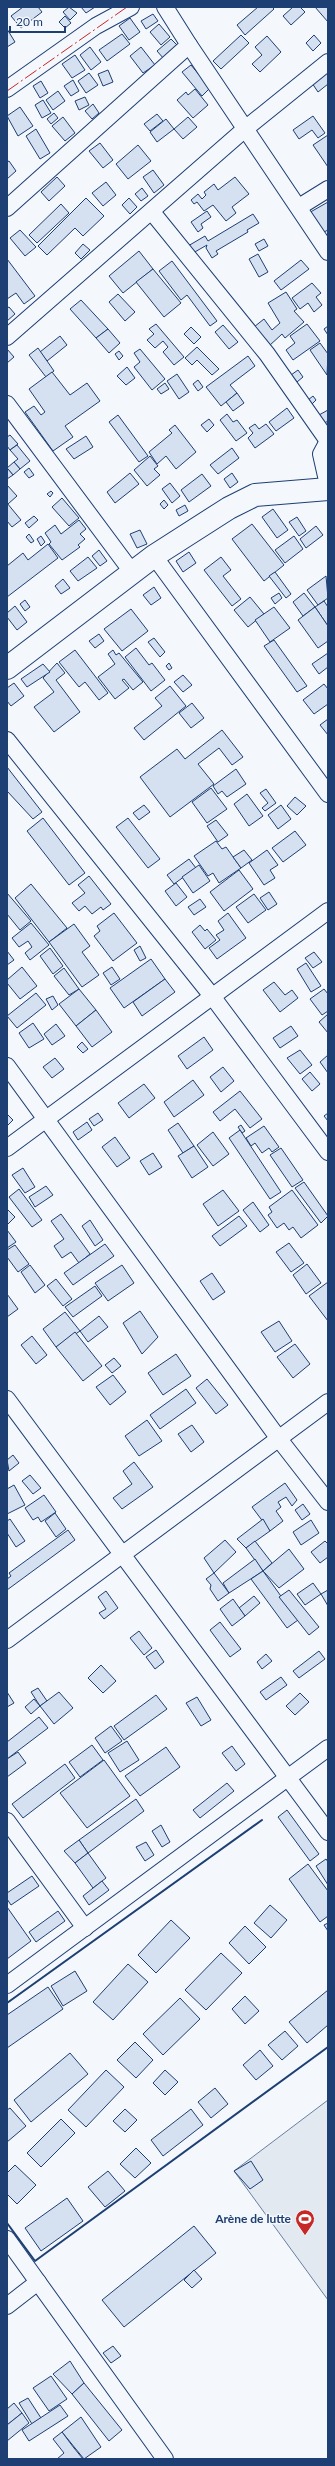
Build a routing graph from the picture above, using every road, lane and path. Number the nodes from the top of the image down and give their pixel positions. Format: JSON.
{"nodes":[{"id":1,"x":131,"y":7,"type":"edge"},
{"id":2,"x":165,"y":7,"type":"edge"},
{"id":3,"x":189,"y":45,"type":"junction"},
{"id":4,"x":328,"y":62,"type":"edge"},
{"id":5,"x":7,"y":90,"type":"edge"},
{"id":6,"x":245,"y":129,"type":"junction"},
{"id":7,"x":328,"y":189,"type":"edge"},
{"id":8,"x":299,"y":207,"type":"junction"},
{"id":9,"x":7,"y":208,"type":"edge"},
{"id":10,"x":152,"y":212,"type":"junction"},
{"id":11,"x":328,"y":252,"type":"edge"},
{"id":12,"x":7,"y":337,"type":"edge"},
{"id":13,"x":7,"y":404,"type":"edge"},
{"id":14,"x":328,"y":441,"type":"edge"},
{"id":15,"x":328,"y":484,"type":"edge"},
{"id":16,"x":328,"y":489,"type":"edge"},
{"id":17,"x":154,"y":556,"type":"junction"},
{"id":18,"x":132,"y":572,"type":"junction"},
{"id":19,"x":7,"y":668,"type":"edge"},
{"id":20,"x":7,"y":740,"type":"edge"},
{"id":21,"x":328,"y":794,"type":"edge"},
{"id":22,"x":328,"y":911,"type":"edge"},
{"id":23,"x":212,"y":996,"type":"junction"},
{"id":24,"x":7,"y":1066,"type":"edge"},
{"id":25,"x":46,"y":1120,"type":"junction"},
{"id":26,"x":7,"y":1148,"type":"edge"},
{"id":27,"x":328,"y":1152,"type":"edge"},
{"id":28,"x":7,"y":1399,"type":"edge"},
{"id":29,"x":328,"y":1402,"type":"edge"},
{"id":30,"x":279,"y":1439,"type":"junction"},
{"id":31,"x":328,"y":1502,"type":"edge"},
{"id":32,"x":123,"y":1554,"type":"junction"},
{"id":33,"x":7,"y":1640,"type":"edge"},
{"id":34,"x":328,"y":1748,"type":"edge"},
{"id":35,"x":288,"y":1778,"type":"junction"},
{"id":36,"x":7,"y":1821,"type":"edge"},
{"id":37,"x":328,"y":1832,"type":"edge"},
{"id":38,"x":85,"y":1928,"type":"junction"},
{"id":39,"x":7,"y":1985,"type":"edge"},
{"id":40,"x":7,"y":2239,"type":"edge"},
{"id":41,"x":38,"y":2282,"type":"junction"},
{"id":42,"x":7,"y":2306,"type":"edge"},
{"id":43,"x":165,"y":2459,"type":"edge"}],
"edges":[{"from":1,"to":5,"type":"street"},
{"from":2,"to":3,"type":"street"},
{"from":3,"to":6,"type":"street"},
{"from":3,"to":9,"type":"street"},
{"from":4,"to":6,"type":"street"},
{"from":6,"to":8,"type":"street"},
{"from":6,"to":10,"type":"street"},
{"from":7,"to":8,"type":"street"},
{"from":8,"to":11,"type":"street"},
{"from":10,"to":12,"type":"street"},
{"from":10,"to":14,"type":"street"},
{"from":13,"to":18,"type":"street"},
{"from":14,"to":15,"type":"street"},
{"from":16,"to":17,"type":"street"},
{"from":17,"to":18,"type":"street"},
{"from":17,"to":21,"type":"street"},
{"from":18,"to":19,"type":"street"},
{"from":20,"to":23,"type":"street"},
{"from":22,"to":23,"type":"street"},
{"from":23,"to":25,"type":"street"},
{"from":23,"to":27,"type":"street"},
{"from":24,"to":25,"type":"street"},
{"from":25,"to":26,"type":"street"},
{"from":25,"to":30,"type":"street"},
{"from":28,"to":32,"type":"street"},
{"from":29,"to":30,"type":"street"},
{"from":30,"to":31,"type":"street"},
{"from":30,"to":32,"type":"street"},
{"from":32,"to":33,"type":"street"},
{"from":32,"to":35,"type":"street"},
{"from":34,"to":35,"type":"street"},
{"from":35,"to":37,"type":"street"},
{"from":35,"to":38,"type":"street"},
{"from":36,"to":38,"type":"street"},
{"from":38,"to":39,"type":"street"},
{"from":40,"to":41,"type":"street"},
{"from":41,"to":42,"type":"street"},
{"from":41,"to":43,"type":"street"}]}
